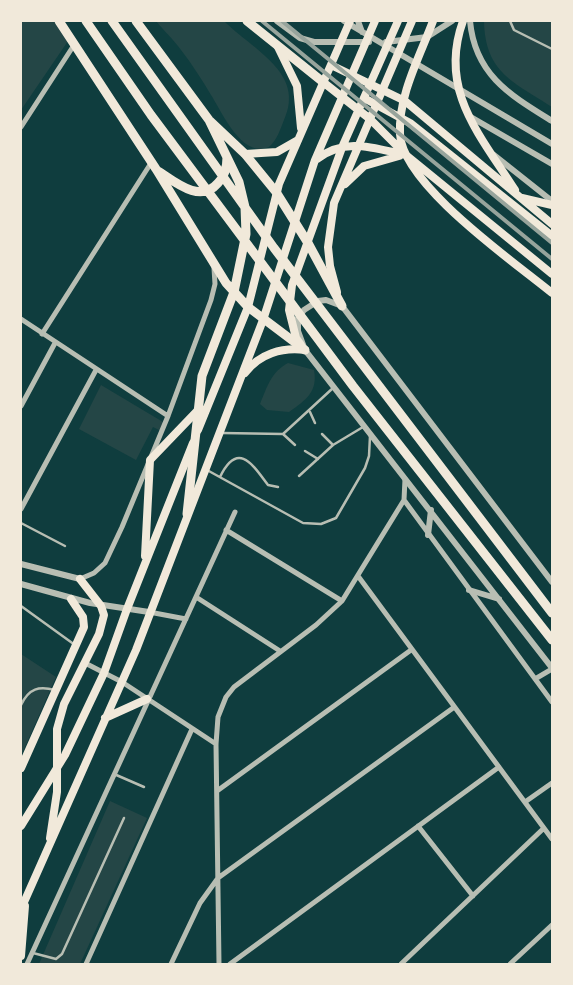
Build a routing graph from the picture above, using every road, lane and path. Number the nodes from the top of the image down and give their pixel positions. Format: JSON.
{"nodes":[{"id":1,"x":59,"y":21,"type":"edge"},
{"id":2,"x":86,"y":21,"type":"edge"},
{"id":3,"x":112,"y":21,"type":"edge"},
{"id":4,"x":136,"y":21,"type":"edge"},
{"id":5,"x":247,"y":21,"type":"edge"},
{"id":6,"x":277,"y":21,"type":"edge"},
{"id":7,"x":344,"y":21,"type":"edge"},
{"id":8,"x":350,"y":21,"type":"edge"},
{"id":9,"x":358,"y":21,"type":"edge"},
{"id":10,"x":375,"y":21,"type":"edge"},
{"id":11,"x":398,"y":21,"type":"edge"},
{"id":12,"x":412,"y":21,"type":"edge"},
{"id":13,"x":433,"y":21,"type":"edge"},
{"id":14,"x":452,"y":21,"type":"edge"},
{"id":15,"x":463,"y":21,"type":"edge"},
{"id":16,"x":470,"y":21,"type":"edge"},
{"id":17,"x":510,"y":21,"type":"edge"},
{"id":18,"x":427,"y":37,"type":"junction"},
{"id":19,"x":404,"y":41,"type":"junction"},
{"id":20,"x":366,"y":42,"type":"junction"},
{"id":21,"x":389,"y":42,"type":"junction"},
{"id":22,"x":340,"y":44,"type":"junction"},
{"id":23,"x":74,"y":45,"type":"junction"},
{"id":24,"x":277,"y":45,"type":"junction"},
{"id":25,"x":552,"y":49,"type":"edge"},
{"id":26,"x":331,"y":65,"type":"junction"},
{"id":27,"x":352,"y":75,"type":"junction"},
{"id":28,"x":323,"y":82,"type":"junction"},
{"id":29,"x":370,"y":84,"type":"junction"},
{"id":30,"x":383,"y":90,"type":"junction"},
{"id":31,"x":342,"y":97,"type":"junction"},
{"id":32,"x":364,"y":98,"type":"junction"},
{"id":33,"x":404,"y":101,"type":"junction"},
{"id":34,"x":376,"y":105,"type":"junction"},
{"id":35,"x":358,"y":110,"type":"junction"},
{"id":36,"x":468,"y":115,"type":"junction"},
{"id":37,"x":400,"y":118,"type":"junction"},
{"id":38,"x":208,"y":120,"type":"junction"},
{"id":39,"x":370,"y":120,"type":"junction"},
{"id":40,"x":552,"y":121,"type":"edge"},
{"id":41,"x":21,"y":127,"type":"edge"},
{"id":42,"x":301,"y":132,"type":"junction"},
{"id":43,"x":298,"y":140,"type":"junction"},
{"id":44,"x":552,"y":144,"type":"edge"},
{"id":45,"x":343,"y":146,"type":"junction"},
{"id":46,"x":359,"y":146,"type":"junction"},
{"id":47,"x":245,"y":154,"type":"junction"},
{"id":48,"x":492,"y":154,"type":"junction"},
{"id":49,"x":226,"y":155,"type":"junction"},
{"id":50,"x":406,"y":155,"type":"junction"},
{"id":51,"x":315,"y":160,"type":"junction"},
{"id":52,"x":552,"y":164,"type":"edge"},
{"id":53,"x":153,"y":166,"type":"junction"},
{"id":54,"x":276,"y":192,"type":"junction"},
{"id":55,"x":520,"y":197,"type":"junction"},
{"id":56,"x":552,"y":201,"type":"edge"},
{"id":57,"x":334,"y":203,"type":"junction"},
{"id":58,"x":552,"y":205,"type":"edge"},
{"id":59,"x":295,"y":220,"type":"junction"},
{"id":60,"x":552,"y":224,"type":"edge"},
{"id":61,"x":552,"y":236,"type":"edge"},
{"id":62,"x":308,"y":243,"type":"junction"},
{"id":63,"x":212,"y":260,"type":"junction"},
{"id":64,"x":552,"y":274,"type":"edge"},
{"id":65,"x":234,"y":292,"type":"junction"},
{"id":66,"x":552,"y":293,"type":"edge"},
{"id":67,"x":342,"y":306,"type":"junction"},
{"id":68,"x":248,"y":307,"type":"junction"},
{"id":69,"x":21,"y":319,"type":"edge"},
{"id":70,"x":263,"y":320,"type":"junction"},
{"id":71,"x":42,"y":334,"type":"junction"},
{"id":72,"x":55,"y":343,"type":"junction"},
{"id":73,"x":305,"y":350,"type":"junction"},
{"id":74,"x":96,"y":370,"type":"junction"},
{"id":75,"x":238,"y":385,"type":"junction"},
{"id":76,"x":334,"y":387,"type":"junction"},
{"id":77,"x":213,"y":393,"type":"junction"},
{"id":78,"x":21,"y":406,"type":"edge"},
{"id":79,"x":198,"y":411,"type":"junction"},
{"id":80,"x":310,"y":412,"type":"junction"},
{"id":81,"x":168,"y":416,"type":"junction"},
{"id":82,"x":314,"y":423,"type":"dead end"},
{"id":83,"x":364,"y":427,"type":"junction"},
{"id":84,"x":219,"y":432,"type":"junction"},
{"id":85,"x":283,"y":434,"type":"junction"},
{"id":86,"x":322,"y":434,"type":"dead end"},
{"id":87,"x":370,"y":434,"type":"junction"},
{"id":88,"x":196,"y":436,"type":"junction"},
{"id":89,"x":295,"y":445,"type":"dead end"},
{"id":90,"x":333,"y":445,"type":"junction"},
{"id":91,"x":305,"y":451,"type":"dead end"},
{"id":92,"x":318,"y":459,"type":"junction"},
{"id":93,"x":150,"y":460,"type":"junction"},
{"id":94,"x":205,"y":469,"type":"junction"},
{"id":95,"x":299,"y":476,"type":"dead end"},
{"id":96,"x":220,"y":477,"type":"junction"},
{"id":97,"x":405,"y":479,"type":"junction"},
{"id":98,"x":278,"y":487,"type":"dead end"},
{"id":99,"x":404,"y":500,"type":"junction"},
{"id":100,"x":21,"y":509,"type":"edge"},
{"id":101,"x":431,"y":510,"type":"junction"},
{"id":102,"x":235,"y":512,"type":"dead end"},
{"id":103,"x":188,"y":514,"type":"junction"},
{"id":104,"x":21,"y":523,"type":"edge"},
{"id":105,"x":226,"y":530,"type":"junction"},
{"id":106,"x":428,"y":535,"type":"junction"},
{"id":107,"x":65,"y":546,"type":"dead end"},
{"id":108,"x":145,"y":563,"type":"junction"},
{"id":109,"x":21,"y":564,"type":"edge"},
{"id":110,"x":358,"y":576,"type":"junction"},
{"id":111,"x":80,"y":579,"type":"junction"},
{"id":112,"x":552,"y":582,"type":"edge"},
{"id":113,"x":21,"y":584,"type":"edge"},
{"id":114,"x":469,"y":590,"type":"junction"},
{"id":115,"x":196,"y":598,"type":"junction"},
{"id":116,"x":71,"y":599,"type":"junction"},
{"id":117,"x":499,"y":599,"type":"junction"},
{"id":118,"x":342,"y":601,"type":"junction"},
{"id":119,"x":21,"y":606,"type":"edge"},
{"id":120,"x":102,"y":606,"type":"junction"},
{"id":121,"x":126,"y":609,"type":"junction"},
{"id":122,"x":149,"y":612,"type":"junction"},
{"id":123,"x":552,"y":613,"type":"edge"},
{"id":124,"x":186,"y":619,"type":"junction"},
{"id":125,"x":552,"y":640,"type":"edge"},
{"id":126,"x":76,"y":645,"type":"junction"},
{"id":127,"x":410,"y":650,"type":"junction"},
{"id":128,"x":280,"y":651,"type":"junction"},
{"id":129,"x":85,"y":663,"type":"junction"},
{"id":130,"x":552,"y":668,"type":"edge"},
{"id":131,"x":104,"y":673,"type":"junction"},
{"id":132,"x":535,"y":679,"type":"junction"},
{"id":133,"x":122,"y":682,"type":"junction"},
{"id":134,"x":57,"y":690,"type":"junction"},
{"id":135,"x":147,"y":699,"type":"junction"},
{"id":136,"x":552,"y":702,"type":"edge"},
{"id":137,"x":21,"y":705,"type":"edge"},
{"id":138,"x":453,"y":708,"type":"junction"},
{"id":139,"x":48,"y":710,"type":"junction"},
{"id":140,"x":60,"y":717,"type":"junction"},
{"id":141,"x":106,"y":718,"type":"junction"},
{"id":142,"x":192,"y":729,"type":"junction"},
{"id":143,"x":216,"y":744,"type":"junction"},
{"id":144,"x":23,"y":758,"type":"edge"},
{"id":145,"x":499,"y":767,"type":"junction"},
{"id":146,"x":21,"y":768,"type":"edge"},
{"id":147,"x":57,"y":769,"type":"junction"},
{"id":148,"x":113,"y":774,"type":"junction"},
{"id":149,"x":552,"y":783,"type":"edge"},
{"id":150,"x":144,"y":787,"type":"dead end"},
{"id":151,"x":217,"y":791,"type":"junction"},
{"id":152,"x":525,"y":802,"type":"junction"},
{"id":153,"x":124,"y":818,"type":"dead end"},
{"id":154,"x":21,"y":826,"type":"edge"},
{"id":155,"x":418,"y":826,"type":"junction"},
{"id":156,"x":544,"y":828,"type":"junction"},
{"id":157,"x":552,"y":839,"type":"edge"},
{"id":158,"x":48,"y":849,"type":"junction"},
{"id":159,"x":218,"y":878,"type":"junction"},
{"id":160,"x":472,"y":896,"type":"junction"},
{"id":161,"x":25,"y":901,"type":"junction"},
{"id":162,"x":21,"y":909,"type":"edge"},
{"id":163,"x":552,"y":925,"type":"edge"},
{"id":164,"x":32,"y":952,"type":"junction"},
{"id":165,"x":21,"y":956,"type":"edge"},
{"id":166,"x":27,"y":964,"type":"edge"},
{"id":167,"x":86,"y":964,"type":"edge"},
{"id":168,"x":171,"y":964,"type":"edge"},
{"id":169,"x":219,"y":964,"type":"edge"},
{"id":170,"x":230,"y":964,"type":"edge"},
{"id":171,"x":401,"y":964,"type":"edge"},
{"id":172,"x":510,"y":964,"type":"edge"}],
"edges":[{"from":1,"to":23,"type":"highway"},
{"from":2,"to":125,"type":"highway"},
{"from":3,"to":123,"type":"highway"},
{"from":4,"to":38,"type":"highway"},
{"from":5,"to":24,"type":"highway"},
{"from":6,"to":22,"type":"street"},
{"from":7,"to":44,"type":"street"},
{"from":8,"to":22,"type":"main road"},
{"from":9,"to":20,"type":"street"},
{"from":10,"to":20,"type":"main road"},
{"from":11,"to":21,"type":"main road"},
{"from":12,"to":19,"type":"main road"},
{"from":13,"to":18,"type":"main road"},
{"from":14,"to":18,"type":"street"},
{"from":15,"to":36,"type":"main road"},
{"from":16,"to":40,"type":"street"},
{"from":17,"to":25,"type":"lane"},
{"from":18,"to":19,"type":"street"},
{"from":18,"to":33,"type":"main road"},
{"from":19,"to":21,"type":"street"},
{"from":19,"to":30,"type":"main road"},
{"from":20,"to":21,"type":"street"},
{"from":20,"to":22,"type":"street"},
{"from":20,"to":27,"type":"main road"},
{"from":21,"to":29,"type":"main road"},
{"from":22,"to":26,"type":"main road"},
{"from":23,"to":41,"type":"street"},
{"from":23,"to":53,"type":"highway"},
{"from":24,"to":28,"type":"highway"},
{"from":24,"to":42,"type":"main road"},
{"from":26,"to":27,"type":"main road"},
{"from":26,"to":28,"type":"main road"},
{"from":27,"to":29,"type":"main road"},
{"from":27,"to":31,"type":"main road"},
{"from":28,"to":31,"type":"main road"},
{"from":28,"to":42,"type":"main road"},
{"from":29,"to":30,"type":"main road"},
{"from":29,"to":32,"type":"main road"},
{"from":30,"to":33,"type":"main road"},
{"from":30,"to":34,"type":"main road"},
{"from":31,"to":35,"type":"main road"},
{"from":31,"to":51,"type":"main road"},
{"from":32,"to":34,"type":"main road"},
{"from":32,"to":35,"type":"main road"},
{"from":33,"to":37,"type":"main road"},
{"from":33,"to":55,"type":"main road"},
{"from":34,"to":37,"type":"main road"},
{"from":34,"to":39,"type":"main road"},
{"from":35,"to":39,"type":"main road"},
{"from":35,"to":45,"type":"main road"},
{"from":36,"to":48,"type":"main road"},
{"from":36,"to":52,"type":"street"},
{"from":37,"to":50,"type":"main road"},
{"from":37,"to":61,"type":"main road"},
{"from":38,"to":47,"type":"highway"},
{"from":38,"to":49,"type":"highway"},
{"from":39,"to":46,"type":"main road"},
{"from":39,"to":50,"type":"main road"},
{"from":42,"to":43,"type":"main road"},
{"from":43,"to":47,"type":"main road"},
{"from":43,"to":54,"type":"main road"},
{"from":45,"to":46,"type":"main road"},
{"from":45,"to":51,"type":"main road"},
{"from":45,"to":62,"type":"main road"},
{"from":46,"to":50,"type":"main road"},
{"from":46,"to":57,"type":"main road"},
{"from":47,"to":54,"type":"highway"},
{"from":48,"to":55,"type":"main road"},
{"from":48,"to":56,"type":"street"},
{"from":49,"to":53,"type":"highway"},
{"from":49,"to":65,"type":"highway"},
{"from":50,"to":57,"type":"main road"},
{"from":50,"to":64,"type":"main road"},
{"from":50,"to":66,"type":"main road"},
{"from":51,"to":59,"type":"main road"},
{"from":53,"to":63,"type":"highway"},
{"from":53,"to":71,"type":"street"},
{"from":54,"to":59,"type":"highway"},
{"from":54,"to":68,"type":"main road"},
{"from":55,"to":58,"type":"main road"},
{"from":55,"to":60,"type":"main road"},
{"from":57,"to":67,"type":"main road"},
{"from":59,"to":62,"type":"highway"},
{"from":59,"to":70,"type":"main road"},
{"from":62,"to":67,"type":"highway"},
{"from":62,"to":73,"type":"main road"},
{"from":63,"to":65,"type":"highway"},
{"from":63,"to":81,"type":"street"},
{"from":65,"to":68,"type":"highway"},
{"from":65,"to":79,"type":"highway"},
{"from":67,"to":73,"type":"street"},
{"from":67,"to":112,"type":"street"},
{"from":68,"to":70,"type":"highway"},
{"from":68,"to":77,"type":"main road"},
{"from":69,"to":71,"type":"street"},
{"from":70,"to":73,"type":"highway"},
{"from":70,"to":75,"type":"main road"},
{"from":71,"to":72,"type":"street"},
{"from":72,"to":74,"type":"street"},
{"from":72,"to":78,"type":"street"},
{"from":73,"to":75,"type":"main road"},
{"from":73,"to":76,"type":"street"},
{"from":74,"to":81,"type":"street"},
{"from":74,"to":100,"type":"street"},
{"from":75,"to":84,"type":"main road"},
{"from":76,"to":80,"type":"lane"},
{"from":76,"to":83,"type":"street"},
{"from":77,"to":79,"type":"main road"},
{"from":77,"to":88,"type":"main road"},
{"from":79,"to":88,"type":"highway"},
{"from":79,"to":93,"type":"main road"},
{"from":80,"to":82,"type":"lane"},
{"from":80,"to":85,"type":"lane"},
{"from":81,"to":93,"type":"street"},
{"from":83,"to":87,"type":"street"},
{"from":83,"to":90,"type":"lane"},
{"from":84,"to":85,"type":"lane"},
{"from":84,"to":94,"type":"main road"},
{"from":85,"to":89,"type":"lane"},
{"from":86,"to":90,"type":"lane"},
{"from":87,"to":96,"type":"lane"},
{"from":87,"to":97,"type":"street"},
{"from":88,"to":103,"type":"highway"},
{"from":88,"to":108,"type":"main road"},
{"from":90,"to":92,"type":"lane"},
{"from":91,"to":92,"type":"lane"},
{"from":92,"to":95,"type":"lane"},
{"from":93,"to":108,"type":"main road"},
{"from":93,"to":111,"type":"street"},
{"from":94,"to":96,"type":"lane"},
{"from":94,"to":103,"type":"main road"},
{"from":96,"to":98,"type":"lane"},
{"from":97,"to":99,"type":"street"},
{"from":97,"to":101,"type":"street"},
{"from":99,"to":106,"type":"street"},
{"from":99,"to":110,"type":"street"},
{"from":101,"to":106,"type":"street"},
{"from":101,"to":117,"type":"street"},
{"from":102,"to":105,"type":"street"},
{"from":103,"to":122,"type":"main road"},
{"from":104,"to":107,"type":"lane"},
{"from":105,"to":115,"type":"street"},
{"from":105,"to":118,"type":"street"},
{"from":106,"to":114,"type":"street"},
{"from":108,"to":121,"type":"main road"},
{"from":109,"to":111,"type":"street"},
{"from":110,"to":118,"type":"street"},
{"from":110,"to":127,"type":"street"},
{"from":111,"to":120,"type":"main road"},
{"from":113,"to":116,"type":"street"},
{"from":114,"to":117,"type":"street"},
{"from":114,"to":132,"type":"street"},
{"from":115,"to":124,"type":"street"},
{"from":115,"to":128,"type":"street"},
{"from":116,"to":120,"type":"street"},
{"from":116,"to":126,"type":"main road"},
{"from":117,"to":130,"type":"street"},
{"from":118,"to":128,"type":"street"},
{"from":119,"to":126,"type":"lane"},
{"from":120,"to":121,"type":"street"},
{"from":120,"to":129,"type":"main road"},
{"from":121,"to":122,"type":"street"},
{"from":121,"to":131,"type":"main road"},
{"from":122,"to":124,"type":"street"},
{"from":122,"to":133,"type":"main road"},
{"from":124,"to":135,"type":"street"},
{"from":126,"to":134,"type":"main road"},
{"from":127,"to":138,"type":"street"},
{"from":127,"to":151,"type":"street"},
{"from":128,"to":143,"type":"street"},
{"from":129,"to":131,"type":"street"},
{"from":129,"to":140,"type":"main road"},
{"from":130,"to":132,"type":"street"},
{"from":131,"to":133,"type":"street"},
{"from":131,"to":147,"type":"main road"},
{"from":132,"to":136,"type":"street"},
{"from":133,"to":135,"type":"street"},
{"from":133,"to":141,"type":"main road"},
{"from":134,"to":137,"type":"lane"},
{"from":134,"to":139,"type":"main road"},
{"from":135,"to":141,"type":"main road"},
{"from":135,"to":142,"type":"street"},
{"from":135,"to":148,"type":"street"},
{"from":138,"to":145,"type":"street"},
{"from":138,"to":159,"type":"street"},
{"from":139,"to":140,"type":"main road"},
{"from":139,"to":144,"type":"main road"},
{"from":140,"to":147,"type":"main road"},
{"from":141,"to":158,"type":"main road"},
{"from":142,"to":143,"type":"street"},
{"from":142,"to":167,"type":"street"},
{"from":143,"to":151,"type":"street"},
{"from":144,"to":146,"type":"main road"},
{"from":145,"to":152,"type":"street"},
{"from":145,"to":155,"type":"street"},
{"from":147,"to":154,"type":"main road"},
{"from":147,"to":158,"type":"main road"},
{"from":148,"to":150,"type":"lane"},
{"from":148,"to":164,"type":"street"},
{"from":149,"to":152,"type":"street"},
{"from":151,"to":159,"type":"street"},
{"from":152,"to":156,"type":"street"},
{"from":153,"to":164,"type":"lane"},
{"from":155,"to":160,"type":"street"},
{"from":155,"to":170,"type":"street"},
{"from":156,"to":157,"type":"street"},
{"from":156,"to":160,"type":"street"},
{"from":158,"to":161,"type":"main road"},
{"from":159,"to":168,"type":"street"},
{"from":159,"to":169,"type":"street"},
{"from":160,"to":171,"type":"street"},
{"from":161,"to":162,"type":"main road"},
{"from":161,"to":165,"type":"main road"},
{"from":163,"to":172,"type":"street"},
{"from":164,"to":166,"type":"street"}]}
